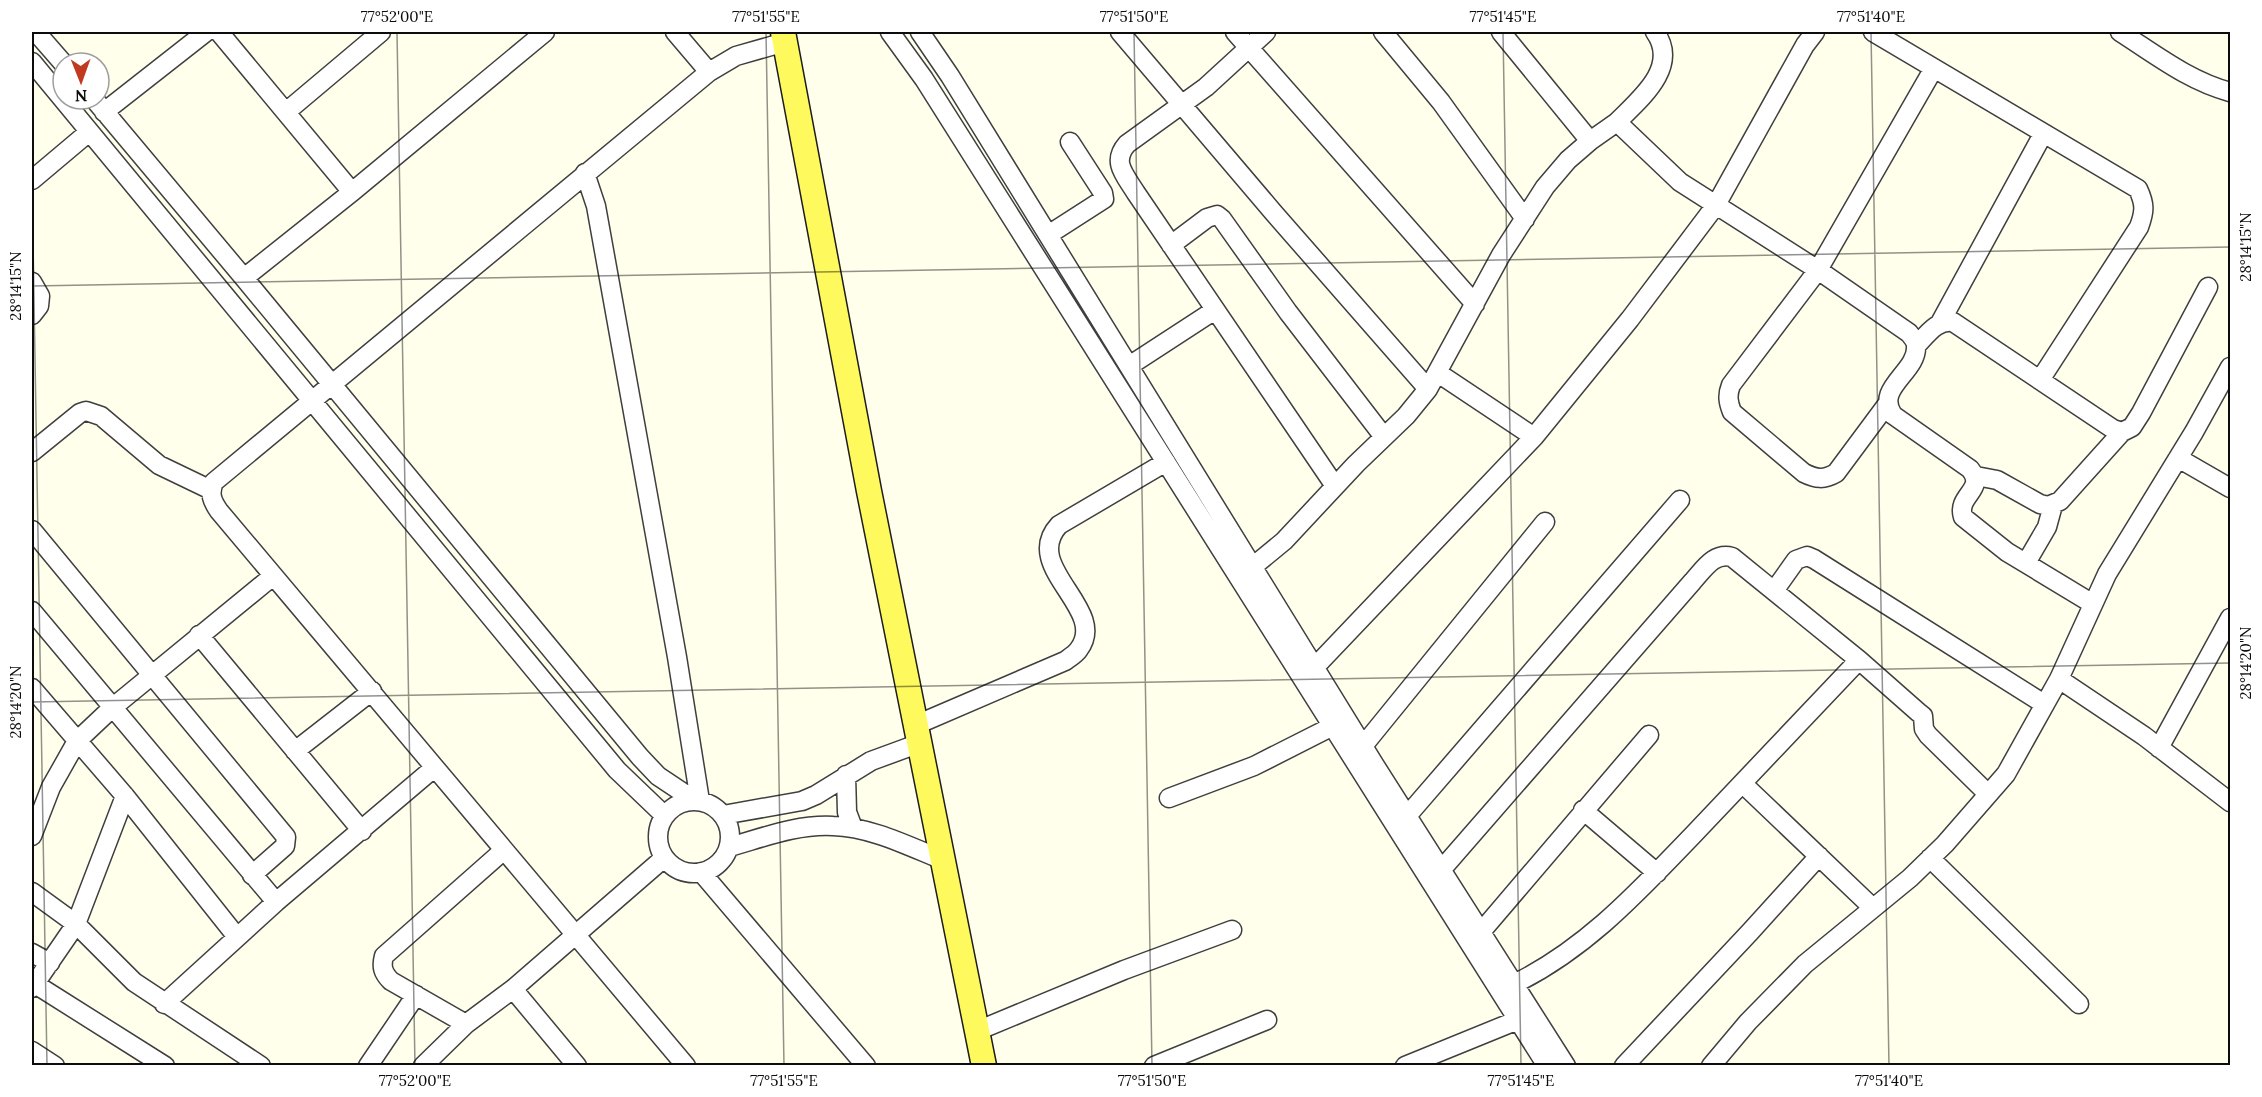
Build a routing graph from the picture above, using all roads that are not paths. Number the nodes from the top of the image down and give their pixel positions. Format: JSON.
{"nodes":[{"id":1,"x":36,"y":32,"type":"edge"},
{"id":2,"x":206,"y":32,"type":"edge"},
{"id":3,"x":219,"y":32,"type":"edge"},
{"id":4,"x":381,"y":32,"type":"edge"},
{"id":5,"x":545,"y":32,"type":"edge"},
{"id":6,"x":675,"y":32,"type":"edge"},
{"id":7,"x":890,"y":32,"type":"edge"},
{"id":8,"x":920,"y":32,"type":"edge"},
{"id":9,"x":1120,"y":32,"type":"edge"},
{"id":10,"x":1235,"y":32,"type":"edge"},
{"id":11,"x":1266,"y":32,"type":"edge"},
{"id":12,"x":1383,"y":32,"type":"edge"},
{"id":13,"x":1501,"y":32,"type":"edge"},
{"id":14,"x":1815,"y":32,"type":"edge"},
{"id":15,"x":1873,"y":32,"type":"edge"},
{"id":16,"x":2120,"y":32,"type":"edge"},
{"id":17,"x":1660,"y":34,"type":"edge"},
{"id":18,"x":784,"y":37,"type":"edge"},
{"id":19,"x":1248,"y":46,"type":"junction"},
{"id":20,"x":53,"y":51,"type":"edge"},
{"id":21,"x":32,"y":62,"type":"edge"},
{"id":22,"x":1934,"y":68,"type":"junction"},
{"id":23,"x":709,"y":72,"type":"junction"},
{"id":24,"x":2230,"y":92,"type":"edge"},
{"id":25,"x":111,"y":97,"type":"edge"},
{"id":26,"x":1181,"y":104,"type":"junction"},
{"id":27,"x":104,"y":111,"type":"edge"},
{"id":28,"x":286,"y":112,"type":"junction"},
{"id":29,"x":1617,"y":122,"type":"junction"},
{"id":30,"x":89,"y":132,"type":"junction"},
{"id":31,"x":2043,"y":134,"type":"junction"},
{"id":32,"x":1590,"y":141,"type":"junction"},
{"id":33,"x":1070,"y":142,"type":"dead end"},
{"id":34,"x":585,"y":173,"type":"junction"},
{"id":35,"x":32,"y":180,"type":"edge"},
{"id":36,"x":352,"y":192,"type":"junction"},
{"id":37,"x":1716,"y":205,"type":"junction"},
{"id":38,"x":1525,"y":219,"type":"junction"},
{"id":39,"x":1048,"y":236,"type":"junction"},
{"id":40,"x":1171,"y":245,"type":"junction"},
{"id":41,"x":1818,"y":270,"type":"junction"},
{"id":42,"x":244,"y":278,"type":"junction"},
{"id":43,"x":32,"y":282,"type":"edge"},
{"id":44,"x":2208,"y":286,"type":"dead end"},
{"id":45,"x":1475,"y":303,"type":"junction"},
{"id":46,"x":1215,"y":310,"type":"junction"},
{"id":47,"x":32,"y":315,"type":"edge"},
{"id":48,"x":1940,"y":323,"type":"junction"},
{"id":49,"x":1916,"y":346,"type":"junction"},
{"id":50,"x":1129,"y":366,"type":"junction"},
{"id":51,"x":2230,"y":367,"type":"edge"},
{"id":52,"x":1438,"y":373,"type":"junction"},
{"id":53,"x":2040,"y":380,"type":"junction"},
{"id":54,"x":332,"y":383,"type":"junction"},
{"id":55,"x":1428,"y":389,"type":"junction"},
{"id":56,"x":311,"y":401,"type":"junction"},
{"id":57,"x":1888,"y":403,"type":"junction"},
{"id":58,"x":2122,"y":432,"type":"junction"},
{"id":59,"x":1534,"y":437,"type":"junction"},
{"id":60,"x":1384,"y":438,"type":"junction"},
{"id":61,"x":32,"y":452,"type":"edge"},
{"id":62,"x":2178,"y":458,"type":"junction"},
{"id":63,"x":1166,"y":462,"type":"junction"},
{"id":64,"x":1976,"y":476,"type":"junction"},
{"id":65,"x":1335,"y":486,"type":"junction"},
{"id":66,"x":2230,"y":488,"type":"edge"},
{"id":67,"x":211,"y":490,"type":"junction"},
{"id":68,"x":1680,"y":500,"type":"dead end"},
{"id":69,"x":2053,"y":505,"type":"junction"},
{"id":70,"x":1545,"y":522,"type":"dead end"},
{"id":71,"x":33,"y":536,"type":"edge"},
{"id":72,"x":2026,"y":564,"type":"junction"},
{"id":73,"x":1245,"y":573,"type":"junction"},
{"id":74,"x":273,"y":576,"type":"junction"},
{"id":75,"x":1774,"y":591,"type":"junction"},
{"id":76,"x":2093,"y":604,"type":"junction"},
{"id":77,"x":32,"y":611,"type":"edge"},
{"id":78,"x":2230,"y":618,"type":"edge"},
{"id":79,"x":199,"y":635,"type":"junction"},
{"id":80,"x":1859,"y":660,"type":"junction"},
{"id":81,"x":1314,"y":668,"type":"junction"},
{"id":82,"x":151,"y":675,"type":"junction"},
{"id":83,"x":2058,"y":679,"type":"junction"},
{"id":84,"x":32,"y":688,"type":"edge"},
{"id":85,"x":372,"y":691,"type":"junction"},
{"id":86,"x":2044,"y":704,"type":"junction"},
{"id":87,"x":112,"y":708,"type":"junction"},
{"id":88,"x":1333,"y":726,"type":"junction"},
{"id":89,"x":918,"y":734,"type":"junction"},
{"id":90,"x":1649,"y":735,"type":"dead end"},
{"id":91,"x":77,"y":741,"type":"junction"},
{"id":92,"x":1363,"y":746,"type":"junction"},
{"id":93,"x":2159,"y":748,"type":"junction"},
{"id":94,"x":295,"y":751,"type":"junction"},
{"id":95,"x":434,"y":768,"type":"junction"},
{"id":96,"x":846,"y":775,"type":"junction"},
{"id":97,"x":1743,"y":784,"type":"junction"},
{"id":98,"x":1988,"y":794,"type":"junction"},
{"id":99,"x":125,"y":796,"type":"junction"},
{"id":100,"x":1169,"y":798,"type":"dead end"},
{"id":101,"x":697,"y":801,"type":"junction"},
{"id":102,"x":2230,"y":802,"type":"edge"},
{"id":103,"x":1583,"y":810,"type":"junction"},
{"id":104,"x":664,"y":815,"type":"junction"},
{"id":105,"x":723,"y":815,"type":"junction"},
{"id":106,"x":1407,"y":816,"type":"junction"},
{"id":107,"x":854,"y":828,"type":"junction"},
{"id":108,"x":362,"y":831,"type":"junction"},
{"id":109,"x":32,"y":834,"type":"edge"},
{"id":110,"x":729,"y":847,"type":"junction"},
{"id":111,"x":504,"y":850,"type":"junction"},
{"id":112,"x":1819,"y":856,"type":"junction"},
{"id":113,"x":664,"y":858,"type":"junction"},
{"id":114,"x":1930,"y":858,"type":"junction"},
{"id":115,"x":943,"y":860,"type":"junction"},
{"id":116,"x":1442,"y":869,"type":"junction"},
{"id":117,"x":701,"y":872,"type":"junction"},
{"id":118,"x":1657,"y":873,"type":"junction"},
{"id":119,"x":252,"y":874,"type":"junction"},
{"id":120,"x":32,"y":892,"type":"edge"},
{"id":121,"x":276,"y":902,"type":"junction"},
{"id":122,"x":1873,"y":908,"type":"junction"},
{"id":123,"x":76,"y":924,"type":"junction"},
{"id":124,"x":1233,"y":930,"type":"dead end"},
{"id":125,"x":1481,"y":932,"type":"junction"},
{"id":126,"x":577,"y":935,"type":"junction"},
{"id":127,"x":237,"y":938,"type":"junction"},
{"id":128,"x":32,"y":953,"type":"edge"},
{"id":129,"x":50,"y":963,"type":"junction"},
{"id":130,"x":1514,"y":984,"type":"junction"},
{"id":131,"x":33,"y":986,"type":"edge"},
{"id":132,"x":513,"y":989,"type":"junction"},
{"id":133,"x":416,"y":995,"type":"junction"},
{"id":134,"x":164,"y":1004,"type":"junction"},
{"id":135,"x":2079,"y":1004,"type":"dead end"},
{"id":136,"x":1267,"y":1020,"type":"dead end"},
{"id":137,"x":1518,"y":1020,"type":"junction"},
{"id":138,"x":466,"y":1024,"type":"junction"},
{"id":139,"x":977,"y":1031,"type":"junction"},
{"id":140,"x":32,"y":1051,"type":"edge"},
{"id":141,"x":55,"y":1065,"type":"edge"},
{"id":142,"x":165,"y":1065,"type":"edge"},
{"id":143,"x":261,"y":1065,"type":"edge"},
{"id":144,"x":368,"y":1065,"type":"edge"},
{"id":145,"x":423,"y":1065,"type":"edge"},
{"id":146,"x":577,"y":1065,"type":"edge"},
{"id":147,"x":686,"y":1065,"type":"edge"},
{"id":148,"x":866,"y":1065,"type":"edge"},
{"id":149,"x":984,"y":1065,"type":"edge"},
{"id":150,"x":1154,"y":1065,"type":"edge"},
{"id":151,"x":1405,"y":1065,"type":"edge"},
{"id":152,"x":1547,"y":1065,"type":"edge"},
{"id":153,"x":1566,"y":1065,"type":"edge"},
{"id":154,"x":1624,"y":1065,"type":"edge"},
{"id":155,"x":1711,"y":1065,"type":"edge"}],
"edges":[{"from":1,"to":20,"type":"street"},
{"from":2,"to":25,"type":"street"},
{"from":3,"to":28,"type":"street"},
{"from":4,"to":28,"type":"street"},
{"from":5,"to":36,"type":"street"},
{"from":6,"to":23,"type":"street"},
{"from":7,"to":63,"type":"street"},
{"from":8,"to":39,"type":"street"},
{"from":9,"to":26,"type":"street"},
{"from":10,"to":19,"type":"street"},
{"from":11,"to":19,"type":"street"},
{"from":12,"to":38,"type":"street"},
{"from":13,"to":32,"type":"street"},
{"from":14,"to":37,"type":"street"},
{"from":15,"to":22,"type":"street"},
{"from":16,"to":24,"type":"street"},
{"from":17,"to":29,"type":"street"},
{"from":18,"to":23,"type":"street"},
{"from":18,"to":89,"type":"main road"},
{"from":19,"to":26,"type":"street"},
{"from":19,"to":45,"type":"street"},
{"from":21,"to":30,"type":"street"},
{"from":22,"to":31,"type":"street"},
{"from":22,"to":41,"type":"street"},
{"from":23,"to":34,"type":"street"},
{"from":26,"to":40,"type":"street"},
{"from":26,"to":55,"type":"street"},
{"from":27,"to":42,"type":"street"},
{"from":28,"to":36,"type":"street"},
{"from":29,"to":32,"type":"street"},
{"from":29,"to":37,"type":"street"},
{"from":30,"to":35,"type":"street"},
{"from":30,"to":56,"type":"street"},
{"from":31,"to":48,"type":"street"},
{"from":31,"to":53,"type":"street"},
{"from":32,"to":38,"type":"street"},
{"from":33,"to":39,"type":"street"},
{"from":34,"to":54,"type":"street"},
{"from":34,"to":101,"type":"street"},
{"from":36,"to":42,"type":"street"},
{"from":37,"to":41,"type":"street"},
{"from":37,"to":59,"type":"street"},
{"from":38,"to":45,"type":"street"},
{"from":39,"to":50,"type":"street"},
{"from":40,"to":46,"type":"street"},
{"from":40,"to":60,"type":"street"},
{"from":41,"to":49,"type":"street"},
{"from":41,"to":57,"type":"street"},
{"from":42,"to":54,"type":"street"},
{"from":43,"to":47,"type":"street"},
{"from":44,"to":58,"type":"street"},
{"from":45,"to":52,"type":"street"},
{"from":46,"to":50,"type":"street"},
{"from":46,"to":65,"type":"street"},
{"from":48,"to":49,"type":"street"},
{"from":48,"to":53,"type":"street"},
{"from":49,"to":57,"type":"street"},
{"from":50,"to":73,"type":"street"},
{"from":51,"to":62,"type":"street"},
{"from":52,"to":55,"type":"street"},
{"from":52,"to":59,"type":"street"},
{"from":53,"to":58,"type":"street"},
{"from":54,"to":56,"type":"street"},
{"from":54,"to":101,"type":"street"},
{"from":55,"to":60,"type":"street"},
{"from":56,"to":67,"type":"street"},
{"from":56,"to":104,"type":"street"},
{"from":57,"to":64,"type":"street"},
{"from":58,"to":69,"type":"street"},
{"from":59,"to":81,"type":"street"},
{"from":60,"to":65,"type":"street"},
{"from":61,"to":67,"type":"street"},
{"from":62,"to":66,"type":"street"},
{"from":62,"to":76,"type":"street"},
{"from":63,"to":73,"type":"street"},
{"from":63,"to":89,"type":"street"},
{"from":64,"to":69,"type":"street"},
{"from":64,"to":72,"type":"street"},
{"from":65,"to":73,"type":"street"},
{"from":67,"to":74,"type":"street"},
{"from":68,"to":106,"type":"street"},
{"from":69,"to":72,"type":"street"},
{"from":70,"to":92,"type":"street"},
{"from":71,"to":82,"type":"street"},
{"from":72,"to":76,"type":"street"},
{"from":73,"to":81,"type":"street"},
{"from":73,"to":88,"type":"street"},
{"from":74,"to":79,"type":"street"},
{"from":74,"to":85,"type":"street"},
{"from":75,"to":80,"type":"street"},
{"from":75,"to":86,"type":"street"},
{"from":75,"to":116,"type":"street"},
{"from":76,"to":83,"type":"street"},
{"from":77,"to":87,"type":"street"},
{"from":78,"to":93,"type":"street"},
{"from":79,"to":82,"type":"street"},
{"from":79,"to":94,"type":"street"},
{"from":80,"to":97,"type":"street"},
{"from":80,"to":98,"type":"street"},
{"from":81,"to":92,"type":"street"},
{"from":82,"to":87,"type":"street"},
{"from":82,"to":119,"type":"street"},
{"from":83,"to":86,"type":"street"},
{"from":83,"to":93,"type":"street"},
{"from":84,"to":91,"type":"street"},
{"from":85,"to":94,"type":"street"},
{"from":85,"to":95,"type":"street"},
{"from":86,"to":98,"type":"street"},
{"from":87,"to":91,"type":"street"},
{"from":87,"to":119,"type":"street"},
{"from":88,"to":100,"type":"street"},
{"from":88,"to":137,"type":"street"},
{"from":89,"to":96,"type":"street"},
{"from":89,"to":115,"type":"main road"},
{"from":90,"to":103,"type":"street"},
{"from":91,"to":99,"type":"street"},
{"from":91,"to":109,"type":"street"},
{"from":92,"to":106,"type":"street"},
{"from":93,"to":102,"type":"street"},
{"from":94,"to":108,"type":"street"},
{"from":95,"to":108,"type":"street"},
{"from":95,"to":111,"type":"street"},
{"from":96,"to":105,"type":"street"},
{"from":96,"to":107,"type":"street"},
{"from":97,"to":112,"type":"street"},
{"from":97,"to":118,"type":"street"},
{"from":98,"to":114,"type":"street"},
{"from":99,"to":123,"type":"street"},
{"from":99,"to":127,"type":"street"},
{"from":101,"to":104,"type":"street"},
{"from":101,"to":105,"type":"street"},
{"from":103,"to":118,"type":"street"},
{"from":103,"to":125,"type":"street"},
{"from":104,"to":113,"type":"street"},
{"from":105,"to":110,"type":"street"},
{"from":106,"to":116,"type":"street"},
{"from":107,"to":110,"type":"street"},
{"from":107,"to":115,"type":"street"},
{"from":108,"to":121,"type":"street"},
{"from":110,"to":117,"type":"street"},
{"from":111,"to":126,"type":"street"},
{"from":111,"to":133,"type":"street"},
{"from":112,"to":122,"type":"street"},
{"from":112,"to":154,"type":"street"},
{"from":113,"to":117,"type":"street"},
{"from":113,"to":126,"type":"street"},
{"from":114,"to":122,"type":"street"},
{"from":114,"to":135,"type":"street"},
{"from":115,"to":139,"type":"main road"},
{"from":116,"to":125,"type":"street"},
{"from":117,"to":148,"type":"street"},
{"from":118,"to":130,"type":"street"},
{"from":119,"to":121,"type":"street"},
{"from":120,"to":123,"type":"street"},
{"from":121,"to":127,"type":"street"},
{"from":122,"to":155,"type":"street"},
{"from":123,"to":129,"type":"street"},
{"from":123,"to":134,"type":"street"},
{"from":124,"to":139,"type":"street"},
{"from":125,"to":130,"type":"street"},
{"from":126,"to":132,"type":"street"},
{"from":126,"to":147,"type":"street"},
{"from":127,"to":134,"type":"street"},
{"from":128,"to":129,"type":"street"},
{"from":129,"to":131,"type":"street"},
{"from":130,"to":153,"type":"street"},
{"from":131,"to":142,"type":"street"},
{"from":132,"to":138,"type":"street"},
{"from":132,"to":146,"type":"street"},
{"from":133,"to":138,"type":"street"},
{"from":133,"to":144,"type":"street"},
{"from":134,"to":143,"type":"street"},
{"from":136,"to":150,"type":"street"},
{"from":137,"to":151,"type":"street"},
{"from":137,"to":152,"type":"street"},
{"from":138,"to":145,"type":"street"},
{"from":139,"to":149,"type":"main road"},
{"from":140,"to":141,"type":"street"}]}
